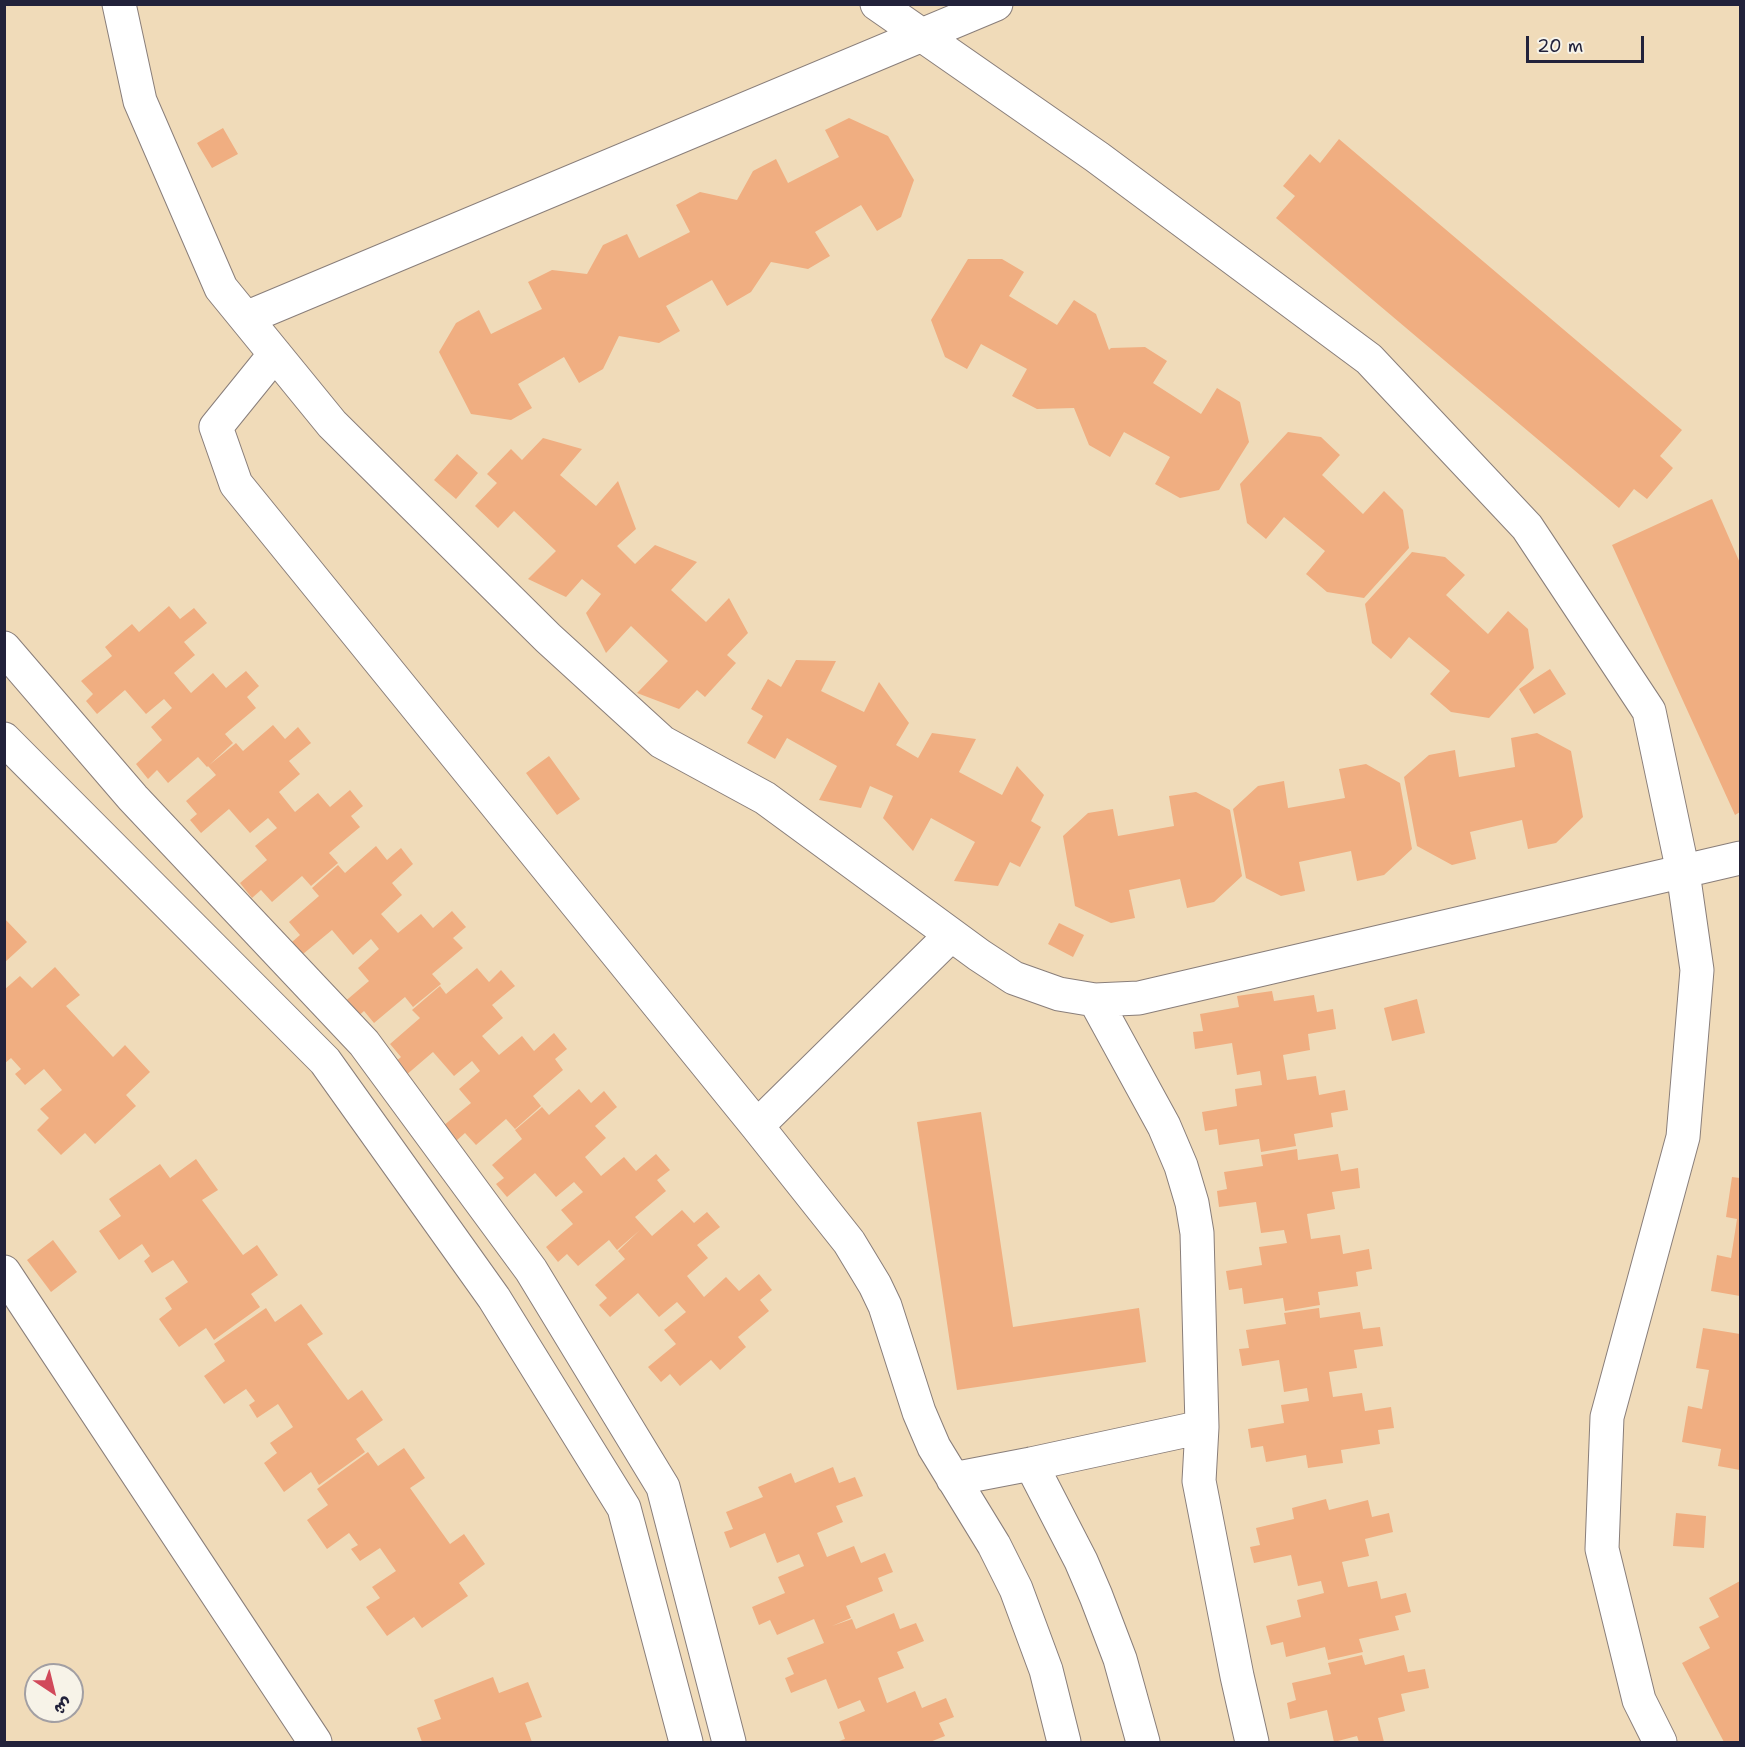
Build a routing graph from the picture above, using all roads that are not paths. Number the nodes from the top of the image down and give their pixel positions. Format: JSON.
{"nodes":[{"id":1,"x":119,"y":4,"type":"edge"},
{"id":2,"x":877,"y":4,"type":"edge"},
{"id":3,"x":996,"y":4,"type":"edge"},
{"id":4,"x":921,"y":35,"type":"junction"},
{"id":5,"x":246,"y":318,"type":"junction"},
{"id":6,"x":275,"y":354,"type":"junction"},
{"id":7,"x":4,"y":648,"type":"edge"},
{"id":8,"x":4,"y":739,"type":"edge"},
{"id":9,"x":1740,"y":858,"type":"edge"},
{"id":10,"x":1683,"y":872,"type":"junction"},
{"id":11,"x":951,"y":934,"type":"junction"},
{"id":12,"x":1095,"y":1000,"type":"junction"},
{"id":13,"x":756,"y":1126,"type":"junction"},
{"id":14,"x":4,"y":1272,"type":"edge"},
{"id":15,"x":1202,"y":1427,"type":"junction"},
{"id":16,"x":1030,"y":1464,"type":"junction"},
{"id":17,"x":953,"y":1479,"type":"junction"},
{"id":18,"x":315,"y":1743,"type":"edge"},
{"id":19,"x":686,"y":1743,"type":"edge"},
{"id":20,"x":729,"y":1743,"type":"edge"},
{"id":21,"x":1064,"y":1743,"type":"edge"},
{"id":22,"x":1143,"y":1743,"type":"edge"},
{"id":23,"x":1252,"y":1743,"type":"edge"},
{"id":24,"x":1660,"y":1743,"type":"edge"}],
"edges":[{"from":1,"to":5,"type":"street"},
{"from":2,"to":4,"type":"street"},
{"from":3,"to":4,"type":"street"},
{"from":4,"to":5,"type":"street"},
{"from":4,"to":10,"type":"street"},
{"from":5,"to":6,"type":"street"},
{"from":6,"to":11,"type":"street"},
{"from":6,"to":13,"type":"street"},
{"from":7,"to":20,"type":"street"},
{"from":8,"to":19,"type":"street"},
{"from":9,"to":10,"type":"street"},
{"from":10,"to":12,"type":"street"},
{"from":10,"to":24,"type":"street"},
{"from":11,"to":12,"type":"street"},
{"from":11,"to":13,"type":"street"},
{"from":12,"to":15,"type":"street"},
{"from":13,"to":17,"type":"street"},
{"from":14,"to":18,"type":"street"},
{"from":15,"to":16,"type":"street"},
{"from":15,"to":23,"type":"street"},
{"from":16,"to":17,"type":"street"},
{"from":16,"to":22,"type":"street"},
{"from":17,"to":21,"type":"street"}]}
